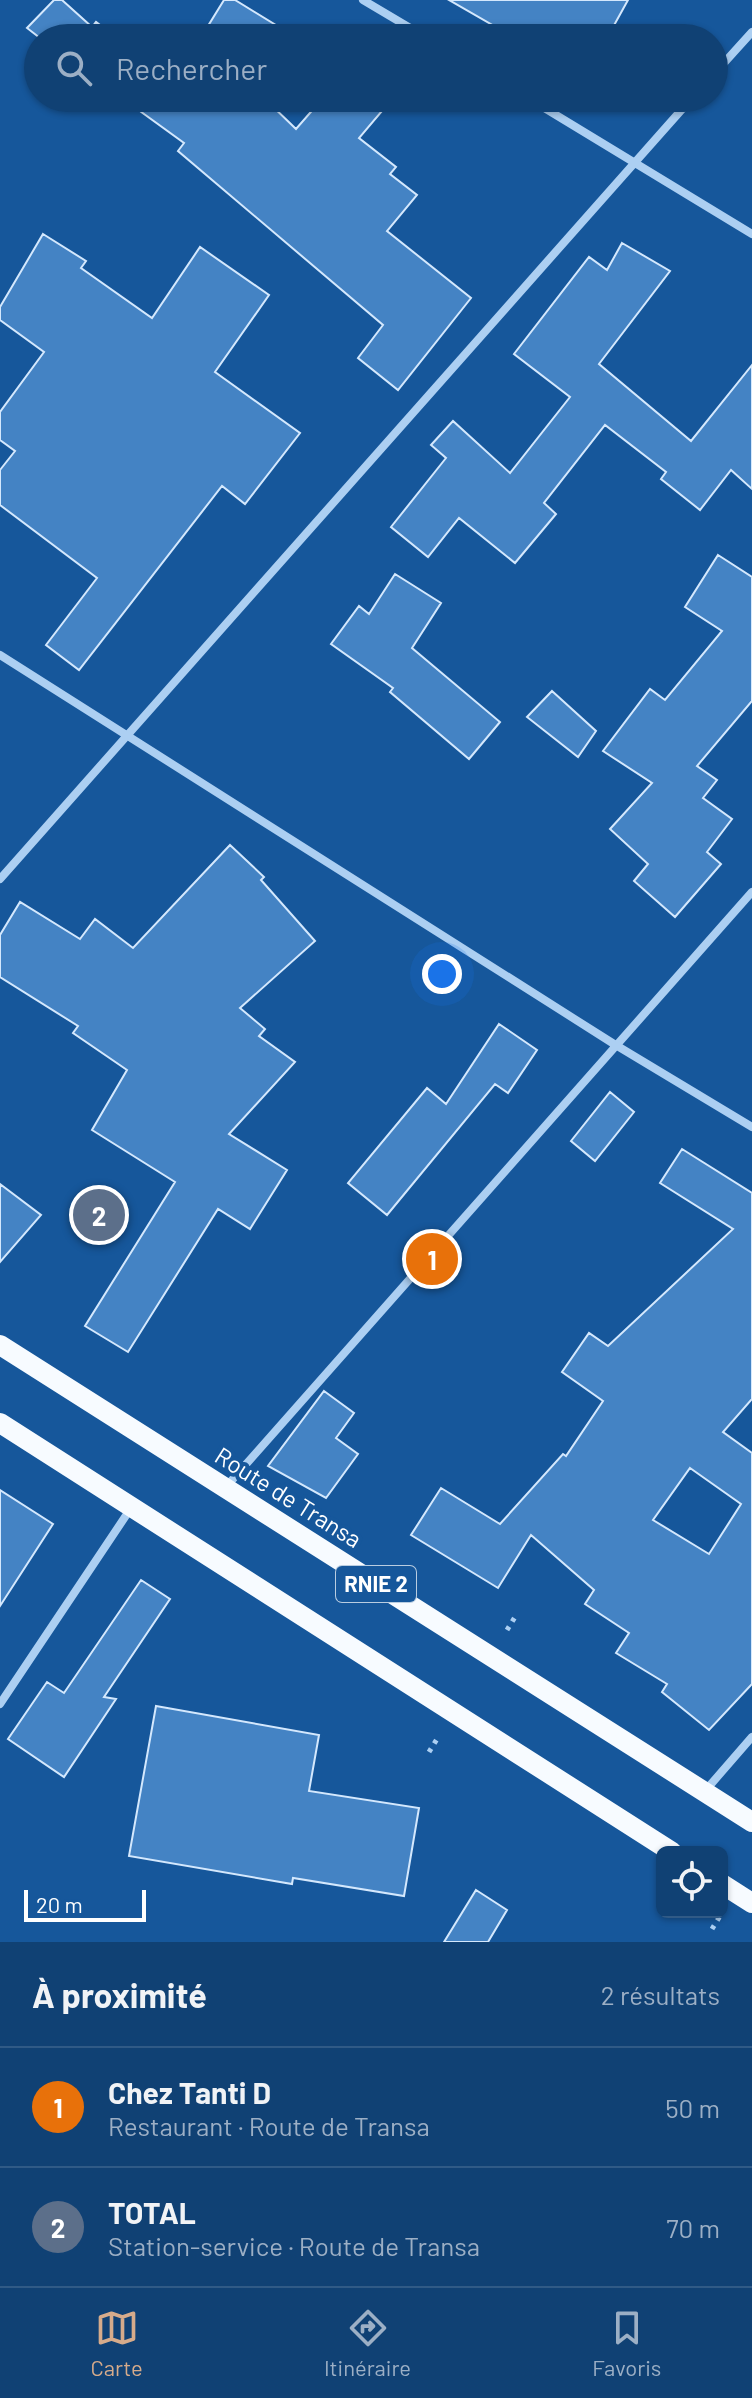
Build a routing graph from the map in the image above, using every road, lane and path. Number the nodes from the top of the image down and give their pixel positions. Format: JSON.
{"nodes":[{"id":1,"x":363,"y":0,"type":"edge"},
{"id":2,"x":403,"y":24,"type":"edge"},
{"id":3,"x":752,"y":32,"type":"edge"},
{"id":4,"x":728,"y":59,"type":"edge"},
{"id":5,"x":551,"y":112,"type":"edge"},
{"id":6,"x":679,"y":112,"type":"edge"},
{"id":7,"x":634,"y":162,"type":"junction"},
{"id":8,"x":752,"y":234,"type":"edge"},
{"id":9,"x":0,"y":655,"type":"edge"},
{"id":10,"x":129,"y":735,"type":"junction"},
{"id":11,"x":0,"y":879,"type":"edge"},
{"id":12,"x":752,"y":892,"type":"edge"},
{"id":13,"x":614,"y":1044,"type":"junction"},
{"id":14,"x":752,"y":1127,"type":"edge"},
{"id":15,"x":0,"y":1345,"type":"edge"},
{"id":16,"x":0,"y":1423,"type":"edge"},
{"id":17,"x":225,"y":1488,"type":"junction"},
{"id":18,"x":131,"y":1507,"type":"junction"},
{"id":19,"x":0,"y":1704,"type":"edge"},
{"id":20,"x":752,"y":1737,"type":"edge"},
{"id":21,"x":705,"y":1792,"type":"junction"},
{"id":22,"x":752,"y":1822,"type":"edge"},
{"id":23,"x":663,"y":1846,"type":"edge"},
{"id":24,"x":728,"y":1888,"type":"edge"},
{"id":25,"x":752,"y":1903,"type":"edge"}],
"edges":[{"from":1,"to":2,"type":"street"},
{"from":3,"to":4,"type":"street"},
{"from":5,"to":7,"type":"street"},
{"from":6,"to":7,"type":"street"},
{"from":7,"to":8,"type":"street"},
{"from":7,"to":10,"type":"street"},
{"from":9,"to":10,"type":"street"},
{"from":10,"to":11,"type":"street"},
{"from":10,"to":13,"type":"street"},
{"from":12,"to":13,"type":"street"},
{"from":13,"to":14,"type":"street"},
{"from":13,"to":17,"type":"street"},
{"from":15,"to":17,"type":"main road","name":"Route de Transa","number":"RNIE 2"},
{"from":16,"to":18,"type":"main road","number":"RNIE 2"},
{"from":17,"to":21,"type":"main road","name":"Route de Transa","number":"RNIE 2"},
{"from":18,"to":19,"type":"street"},
{"from":18,"to":23,"type":"main road","number":"RNIE 2"},
{"from":20,"to":21,"type":"street"},
{"from":21,"to":22,"type":"main road","name":"Route de Transa","number":"RNIE 2"},
{"from":24,"to":25,"type":"main road"}]}
